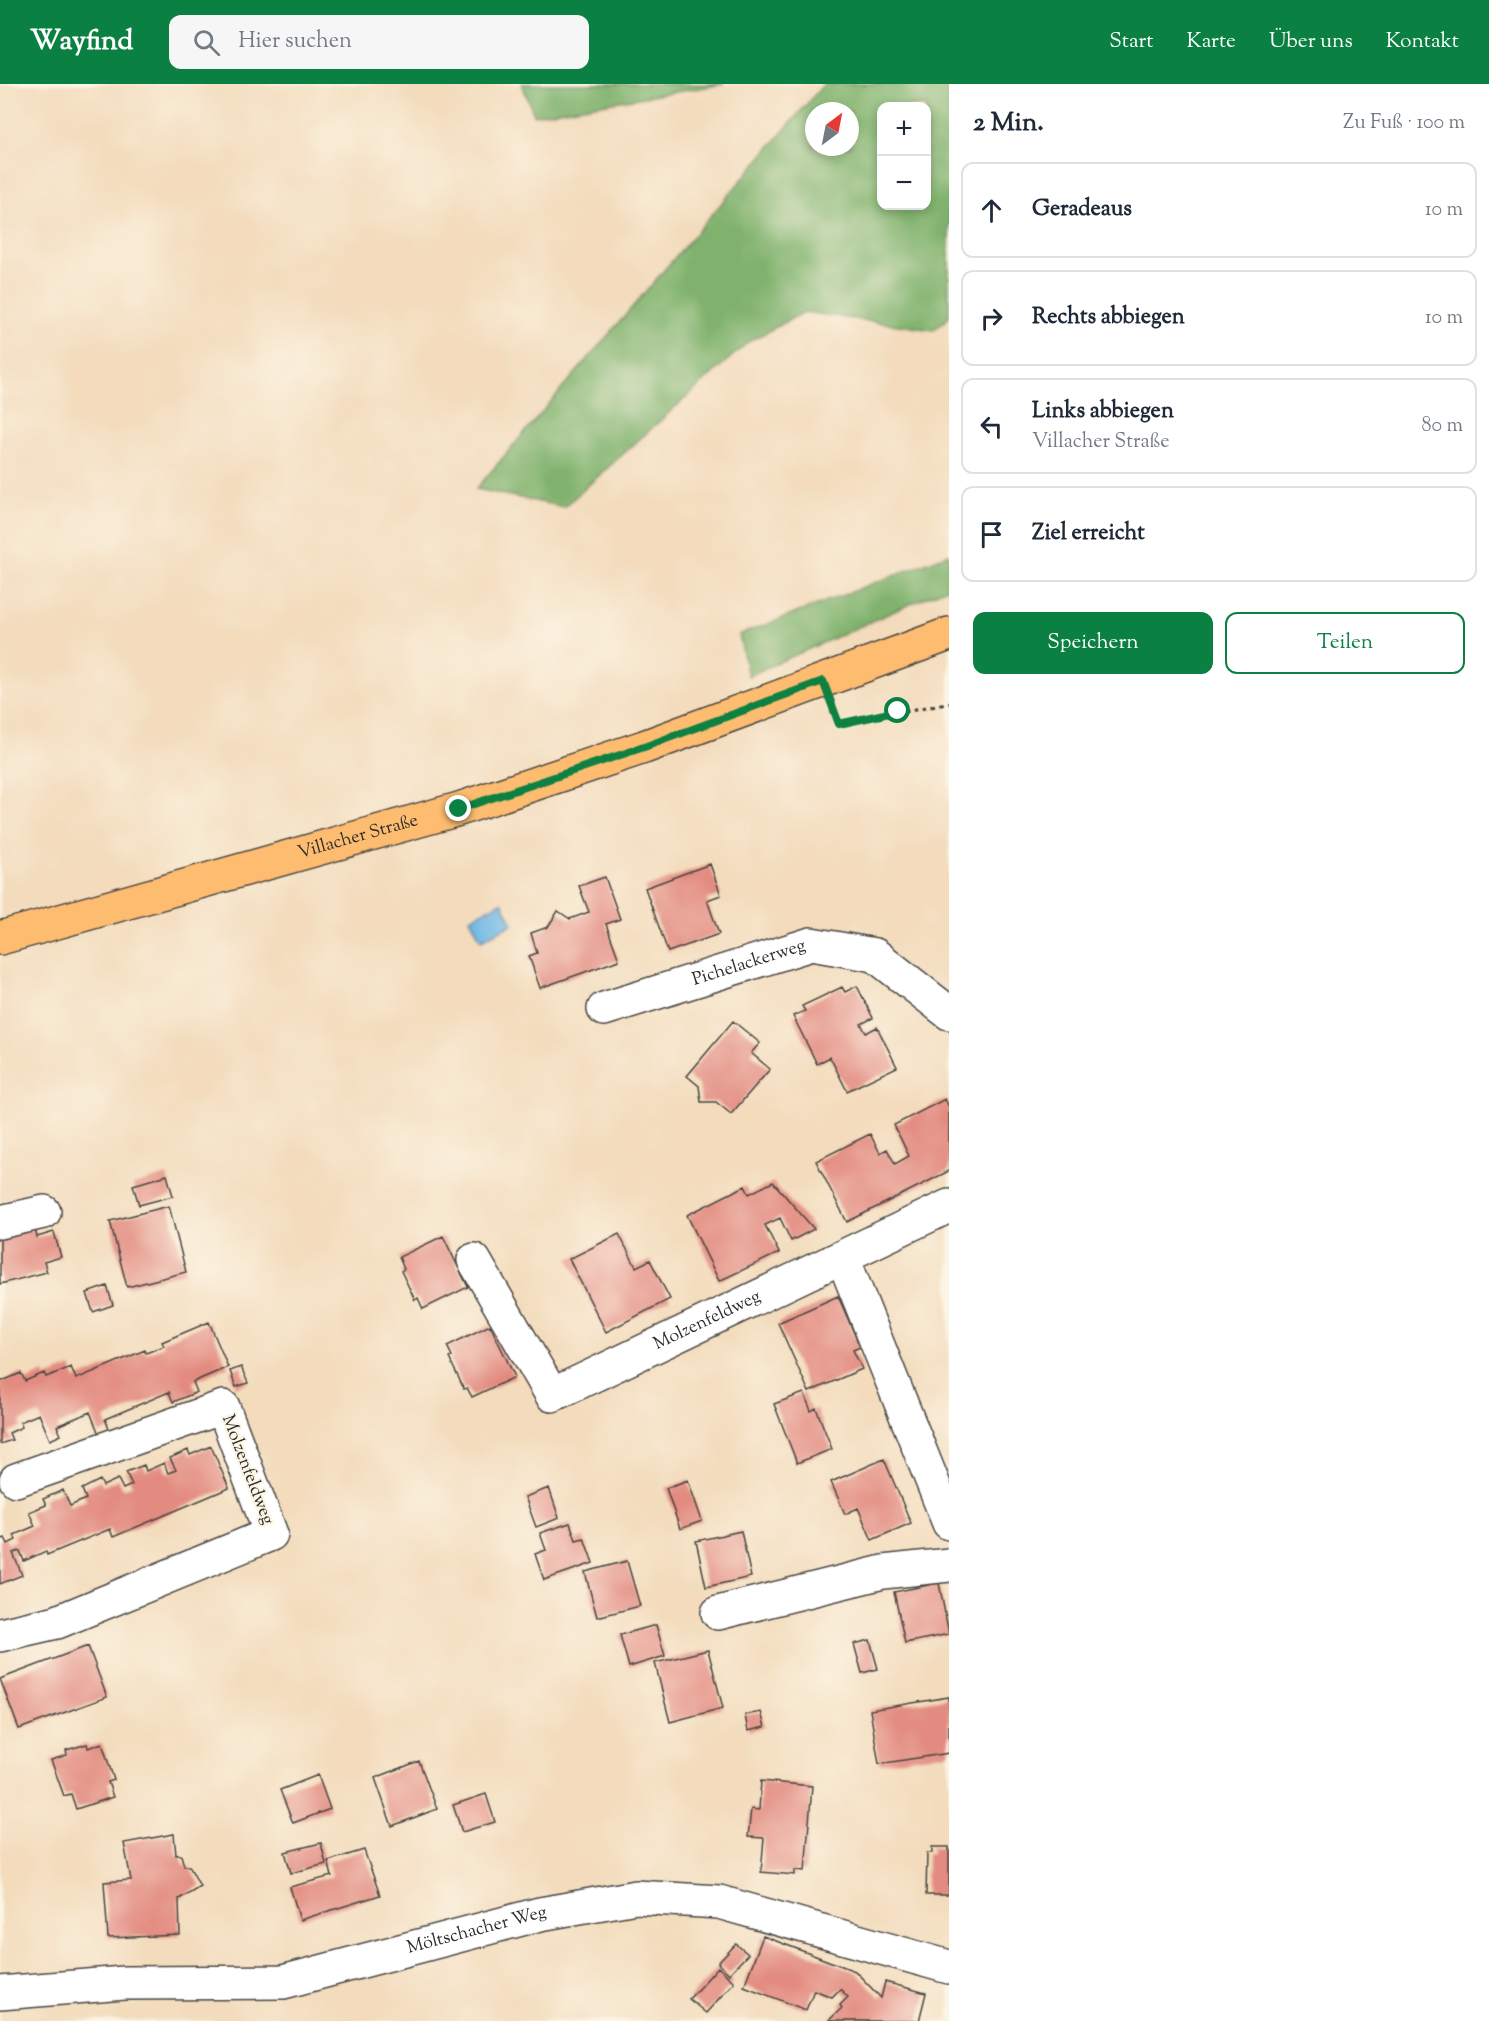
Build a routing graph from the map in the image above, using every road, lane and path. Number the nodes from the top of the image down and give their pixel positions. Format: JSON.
{"nodes":[{"id":1,"x":949,"y":634,"type":"edge"},
{"id":2,"x":823,"y":681,"type":"junction"},
{"id":3,"x":949,"y":703,"type":"edge"},
{"id":4,"x":0,"y":938,"type":"edge"},
{"id":5,"x":604,"y":1010,"type":"dead end"},
{"id":6,"x":949,"y":1013,"type":"edge"},
{"id":7,"x":949,"y":1206,"type":"edge"},
{"id":8,"x":44,"y":1212,"type":"dead end"},
{"id":9,"x":0,"y":1221,"type":"edge"},
{"id":10,"x":843,"y":1258,"type":"junction"},
{"id":11,"x":474,"y":1260,"type":"dead end"},
{"id":12,"x":16,"y":1480,"type":"dead end"},
{"id":13,"x":949,"y":1523,"type":"edge"},
{"id":14,"x":949,"y":1565,"type":"edge"},
{"id":15,"x":718,"y":1613,"type":"dead end"},
{"id":16,"x":0,"y":1635,"type":"edge"},
{"id":17,"x":949,"y":1967,"type":"edge"},
{"id":18,"x":0,"y":1993,"type":"edge"}],
"edges":[{"from":1,"to":2,"type":"main road","name":"Villacher Straße"},
{"from":2,"to":3,"type":"path"},
{"from":2,"to":4,"type":"main road","name":"Villacher Straße"},
{"from":5,"to":6,"type":"street","name":"Pichelackerweg"},
{"from":7,"to":10,"type":"street","name":"Molzenfeldweg"},
{"from":8,"to":9,"type":"street"},
{"from":10,"to":11,"type":"street","name":"Molzenfeldweg"},
{"from":10,"to":13,"type":"street"},
{"from":12,"to":16,"type":"street","name":"Molzenfeldweg"},
{"from":14,"to":15,"type":"street"},
{"from":17,"to":18,"type":"street","name":"Möltschacher Weg"}]}
